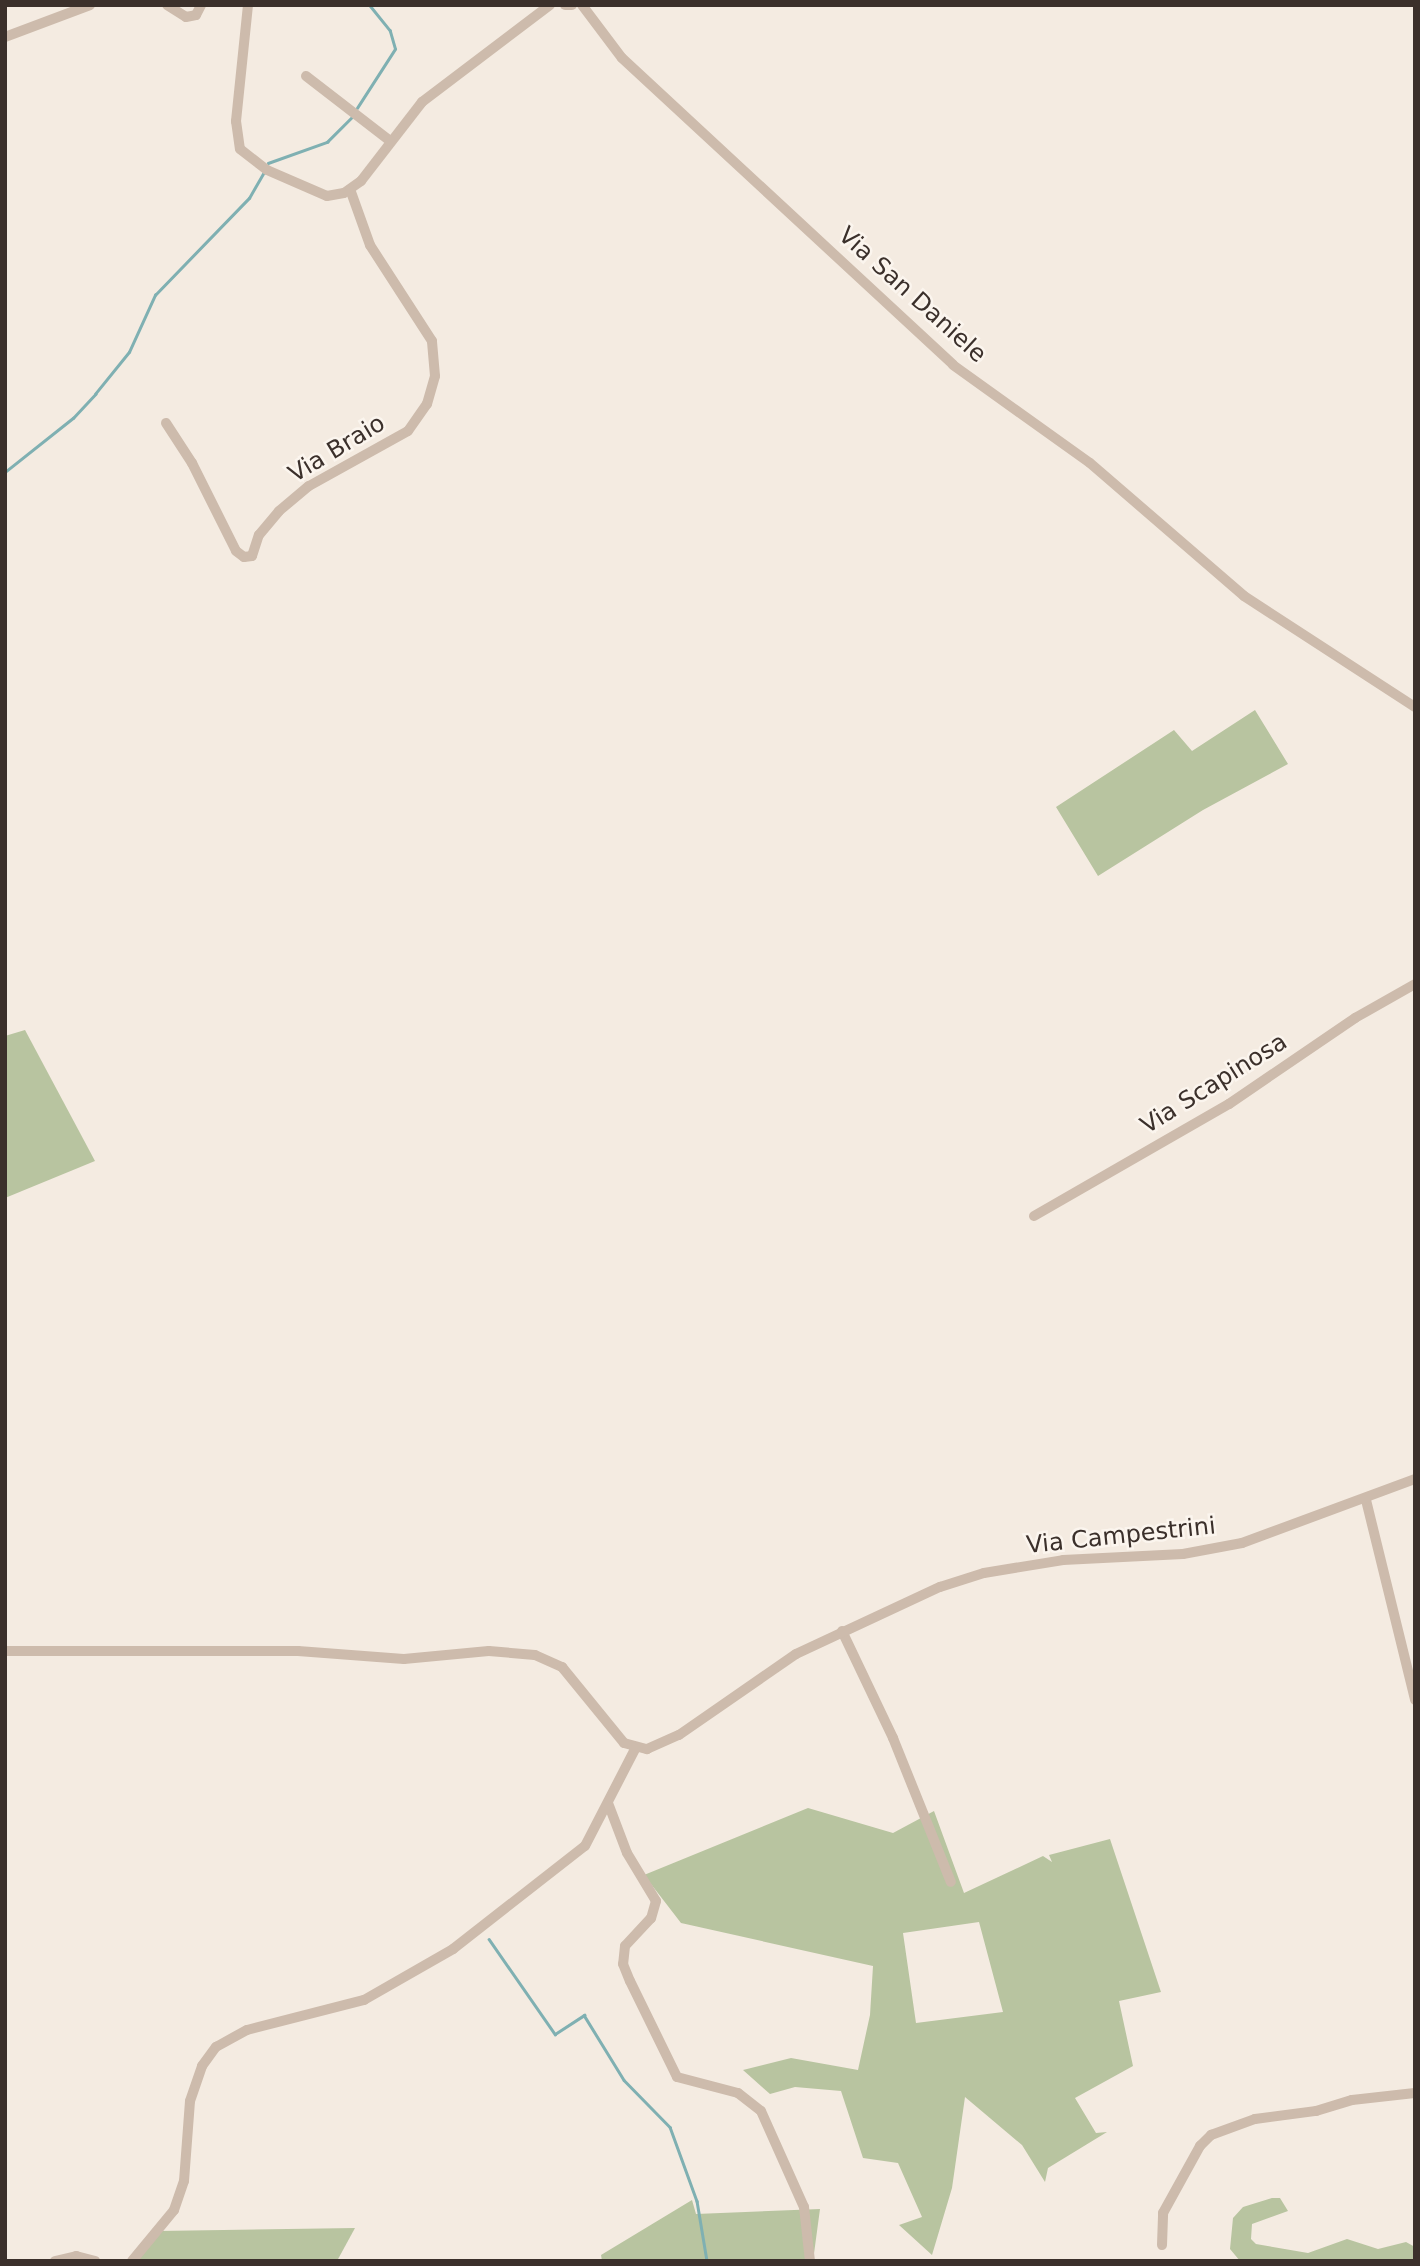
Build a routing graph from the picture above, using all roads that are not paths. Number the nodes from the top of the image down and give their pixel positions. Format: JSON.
{"nodes":[{"id":1,"x":90,"y":5,"type":"edge"},
{"id":2,"x":167,"y":5,"type":"edge"},
{"id":3,"x":201,"y":5,"type":"edge"},
{"id":4,"x":248,"y":5,"type":"edge"},
{"id":5,"x":550,"y":5,"type":"edge"},
{"id":6,"x":565,"y":5,"type":"edge"},
{"id":7,"x":572,"y":5,"type":"edge"},
{"id":8,"x":582,"y":5,"type":"edge"},
{"id":9,"x":5,"y":37,"type":"edge"},
{"id":10,"x":306,"y":76,"type":"dead end"},
{"id":11,"x":390,"y":141,"type":"junction"},
{"id":12,"x":350,"y":189,"type":"junction"},
{"id":13,"x":166,"y":424,"type":"dead end"},
{"id":14,"x":1415,"y":707,"type":"edge"},
{"id":15,"x":1415,"y":984,"type":"edge"},
{"id":16,"x":1034,"y":1216,"type":"dead end"},
{"id":17,"x":1415,"y":1479,"type":"edge"},
{"id":18,"x":1366,"y":1500,"type":"junction"},
{"id":19,"x":842,"y":1631,"type":"junction"},
{"id":20,"x":5,"y":1651,"type":"edge"},
{"id":21,"x":1415,"y":1700,"type":"edge"},
{"id":22,"x":635,"y":1749,"type":"junction"},
{"id":23,"x":608,"y":1803,"type":"junction"},
{"id":24,"x":951,"y":1882,"type":"dead end"},
{"id":25,"x":1415,"y":2093,"type":"edge"},
{"id":26,"x":1161,"y":2245,"type":"dead end"},
{"id":27,"x":55,"y":2261,"type":"edge"},
{"id":28,"x":95,"y":2261,"type":"edge"},
{"id":29,"x":132,"y":2261,"type":"edge"},
{"id":30,"x":810,"y":2261,"type":"edge"}],
"edges":[{"from":1,"to":9,"type":"street"},
{"from":2,"to":3,"type":"street"},
{"from":4,"to":12,"type":"street"},
{"from":5,"to":11,"type":"street"},
{"from":6,"to":7,"type":"street"},
{"from":8,"to":14,"type":"street","name":"Via San Daniele"},
{"from":10,"to":11,"type":"street"},
{"from":11,"to":12,"type":"street"},
{"from":12,"to":13,"type":"street","name":"Via Braio"},
{"from":15,"to":16,"type":"street","name":"Via Scapinosa"},
{"from":17,"to":18,"type":"street","name":"Via Campestrini"},
{"from":18,"to":19,"type":"street","name":"Via Campestrini"},
{"from":18,"to":21,"type":"street"},
{"from":19,"to":22,"type":"street","name":"Via Campestrini"},
{"from":19,"to":24,"type":"street"},
{"from":20,"to":22,"type":"street"},
{"from":22,"to":23,"type":"street"},
{"from":23,"to":29,"type":"street"},
{"from":23,"to":30,"type":"street"},
{"from":25,"to":26,"type":"street"},
{"from":27,"to":28,"type":"street"}]}
